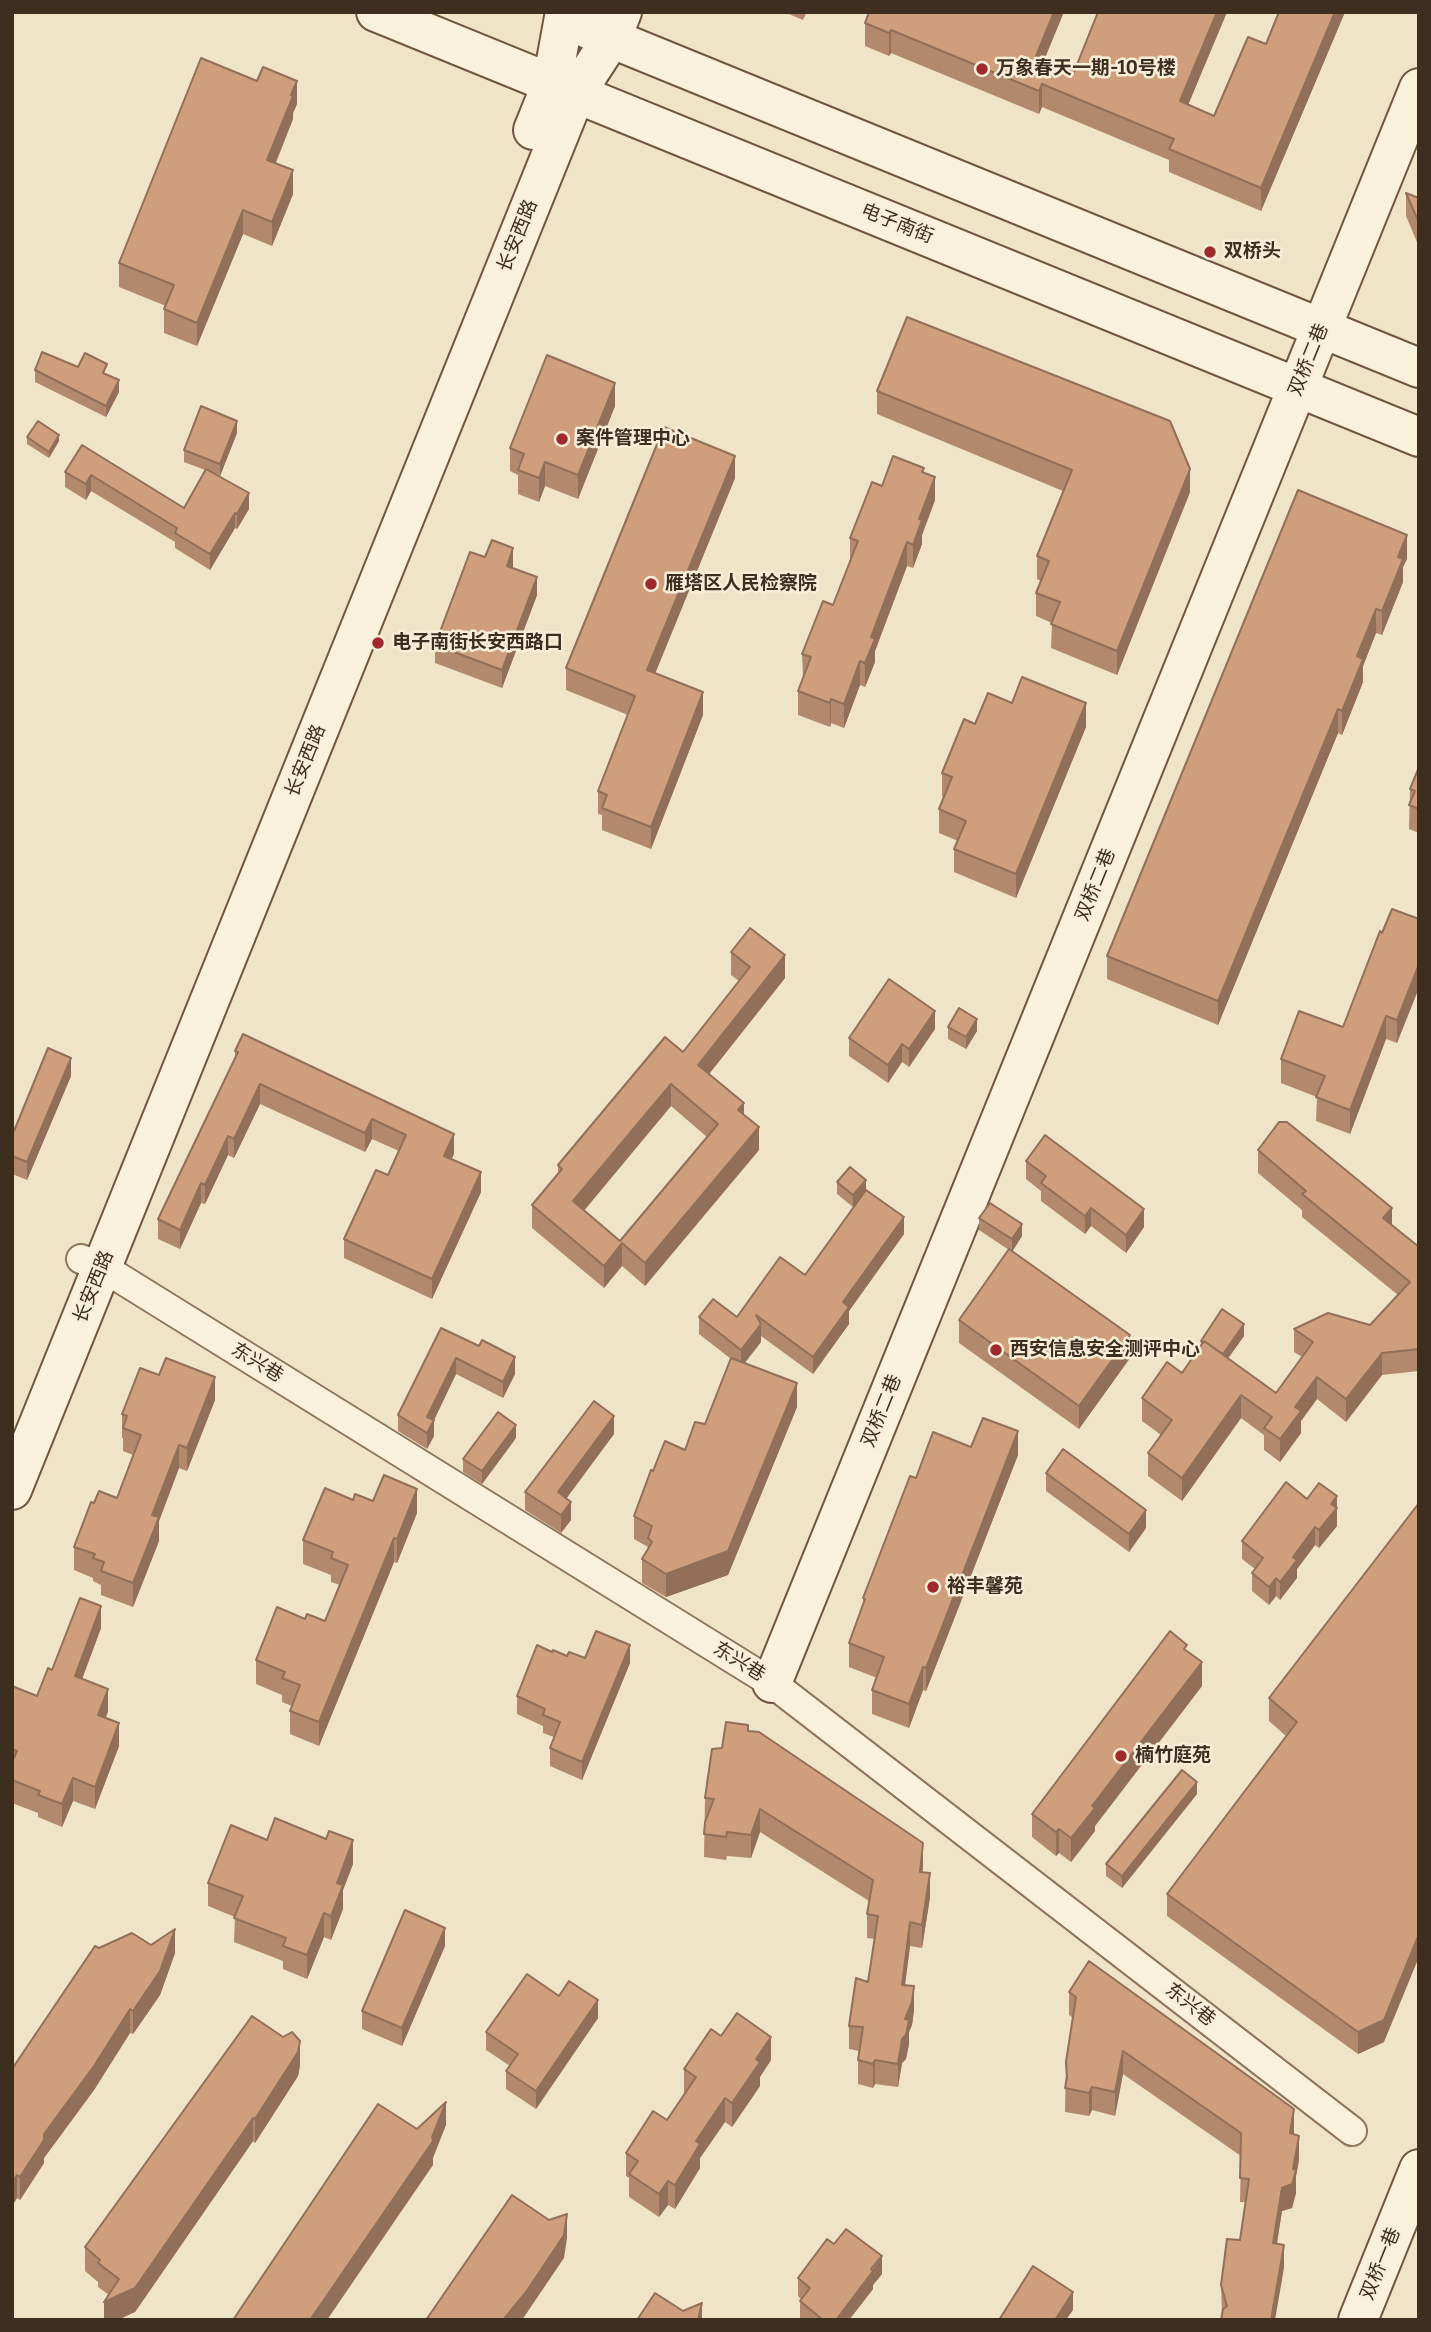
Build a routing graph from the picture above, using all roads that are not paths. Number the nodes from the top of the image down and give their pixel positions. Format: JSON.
{"nodes":[{"id":1,"x":376,"y":12,"type":"edge"},
{"id":2,"x":558,"y":15,"type":"edge"},
{"id":3,"x":617,"y":25,"type":"edge"},
{"id":4,"x":564,"y":88,"type":"junction"},
{"id":5,"x":1419,"y":88,"type":"edge"},
{"id":6,"x":1322,"y":328,"type":"junction"},
{"id":7,"x":1419,"y":368,"type":"edge"},
{"id":8,"x":1298,"y":388,"type":"junction"},
{"id":9,"x":1419,"y":437,"type":"edge"},
{"id":10,"x":91,"y":1263,"type":"junction"},
{"id":11,"x":12,"y":1424,"type":"edge"},
{"id":12,"x":12,"y":1490,"type":"edge"},
{"id":13,"x":772,"y":1683,"type":"junction"},
{"id":14,"x":1352,"y":2131,"type":"dead end"},
{"id":15,"x":1419,"y":2169,"type":"edge"},
{"id":16,"x":1419,"y":2235,"type":"edge"},
{"id":17,"x":1358,"y":2320,"type":"edge"},
{"id":18,"x":1385,"y":2320,"type":"edge"}],
"edges":[{"from":1,"to":4,"type":"main road","name":"电子南街"},
{"from":2,"to":3,"type":"main road"},
{"from":2,"to":4,"type":"main road","name":"长安西路"},
{"from":3,"to":4,"type":"main road","name":"长安西路"},
{"from":3,"to":6,"type":"main road"},
{"from":4,"to":8,"type":"main road","name":"电子南街"},
{"from":4,"to":10,"type":"main road","name":"长安西路"},
{"from":5,"to":6,"type":"main road","name":"双桥二巷"},
{"from":6,"to":7,"type":"main road"},
{"from":6,"to":8,"type":"main road","name":"双桥二巷"},
{"from":8,"to":9,"type":"main road","name":"电子南街"},
{"from":8,"to":13,"type":"main road","name":"双桥二巷"},
{"from":10,"to":11,"type":"main road","name":"长安西路"},
{"from":10,"to":12,"type":"main road","name":"长安西路"},
{"from":10,"to":13,"type":"street","name":"东兴巷"},
{"from":13,"to":14,"type":"street","name":"东兴巷"},
{"from":15,"to":17,"type":"main road","name":"双桥一巷"},
{"from":16,"to":18,"type":"main road","name":"双桥一巷"}]}
